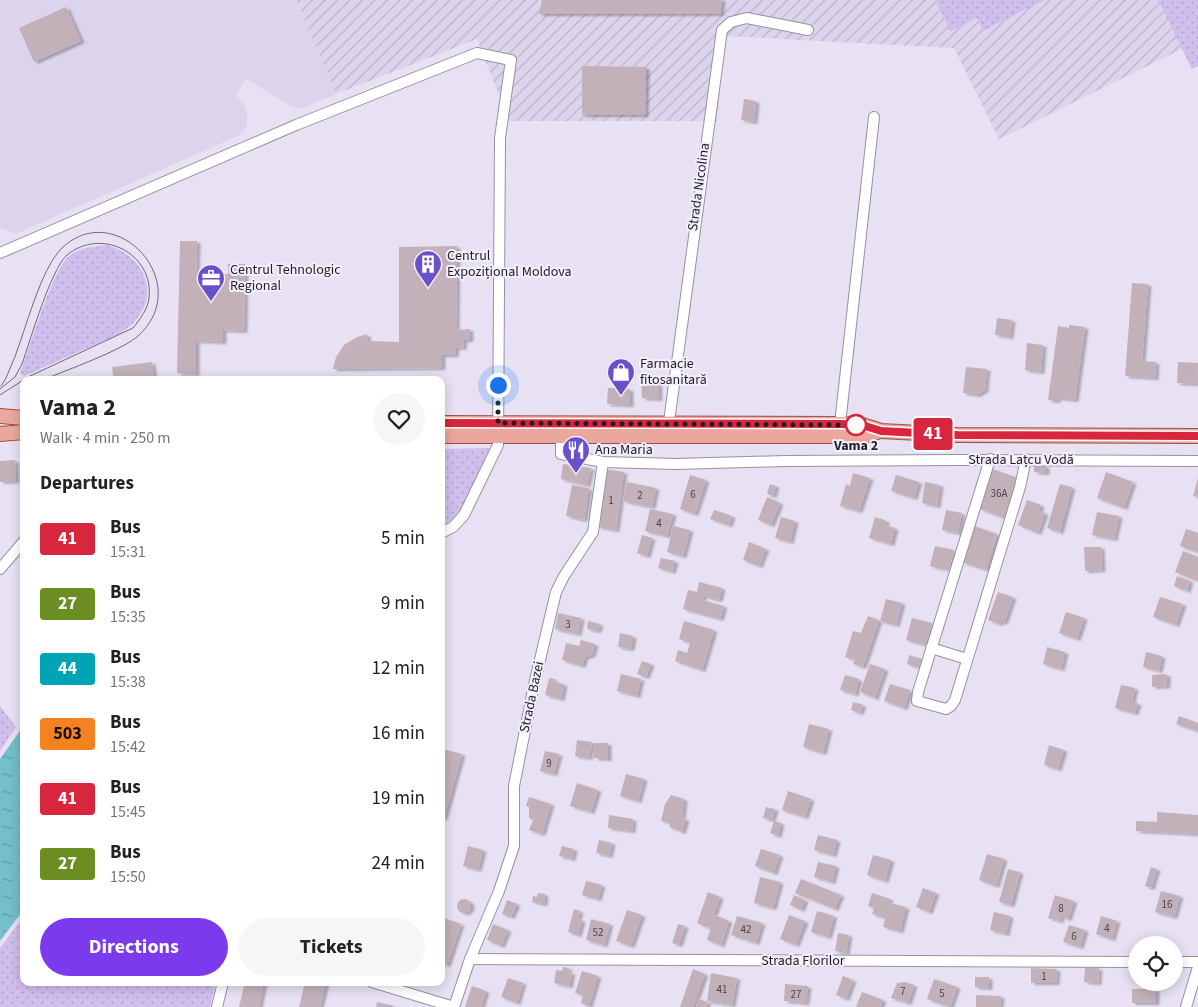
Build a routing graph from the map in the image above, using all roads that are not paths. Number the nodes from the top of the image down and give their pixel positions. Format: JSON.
{"nodes":[{"id":1,"x":808,"y":30,"type":"dead end"},
{"id":2,"x":874,"y":117,"type":"dead end"},
{"id":3,"x":0,"y":253,"type":"edge"},
{"id":4,"x":0,"y":416,"type":"edge"},
{"id":5,"x":20,"y":418,"type":"edge"},
{"id":6,"x":445,"y":423,"type":"edge"},
{"id":7,"x":498,"y":423,"type":"junction"},
{"id":8,"x":840,"y":424,"type":"junction"},
{"id":9,"x":668,"y":429,"type":"junction"},
{"id":10,"x":561,"y":430,"type":"junction"},
{"id":11,"x":881,"y":431,"type":"junction"},
{"id":12,"x":20,"y":432,"type":"edge"},
{"id":13,"x":0,"y":434,"type":"edge"},
{"id":14,"x":445,"y":436,"type":"edge"},
{"id":15,"x":1198,"y":436,"type":"edge"},
{"id":16,"x":498,"y":437,"type":"junction"},
{"id":17,"x":990,"y":459,"type":"junction"},
{"id":18,"x":1026,"y":459,"type":"junction"},
{"id":19,"x":1198,"y":461,"type":"edge"},
{"id":20,"x":604,"y":462,"type":"junction"},
{"id":21,"x":445,"y":531,"type":"edge"},
{"id":22,"x":20,"y":546,"type":"edge"},
{"id":23,"x":0,"y":569,"type":"edge"},
{"id":24,"x":931,"y":648,"type":"junction"},
{"id":25,"x":967,"y":659,"type":"junction"},
{"id":26,"x":470,"y":959,"type":"junction"},
{"id":27,"x":1128,"y":962,"type":"edge"},
{"id":28,"x":1183,"y":962,"type":"edge"},
{"id":29,"x":1198,"y":962,"type":"edge"},
{"id":30,"x":1198,"y":967,"type":"edge"},
{"id":31,"x":222,"y":986,"type":"edge"},
{"id":32,"x":384,"y":986,"type":"edge"},
{"id":33,"x":217,"y":1007,"type":"edge"},
{"id":34,"x":454,"y":1007,"type":"edge"},
{"id":35,"x":1186,"y":1007,"type":"edge"}],
"edges":[{"from":1,"to":9,"type":"street","name":"Strada Nicolina"},
{"from":2,"to":8,"type":"street"},
{"from":3,"to":7,"type":"street"},
{"from":4,"to":5,"type":"main road"},
{"from":6,"to":7,"type":"main road"},
{"from":7,"to":10,"type":"main road"},
{"from":7,"to":16,"type":"street"},
{"from":8,"to":9,"type":"main road"},
{"from":8,"to":11,"type":"main road"},
{"from":9,"to":10,"type":"main road"},
{"from":9,"to":11,"type":"main road"},
{"from":10,"to":16,"type":"main road"},
{"from":10,"to":20,"type":"street"},
{"from":11,"to":15,"type":"main road"},
{"from":12,"to":13,"type":"main road"},
{"from":14,"to":16,"type":"main road"},
{"from":16,"to":21,"type":"street"},
{"from":17,"to":18,"type":"street","name":"Strada Lațcu Vodă"},
{"from":17,"to":20,"type":"street","name":"Strada Lațcu Vodă"},
{"from":17,"to":24,"type":"street"},
{"from":18,"to":19,"type":"street","name":"Strada Lațcu Vodă"},
{"from":18,"to":25,"type":"street"},
{"from":20,"to":26,"type":"street","name":"Strada Bazei"},
{"from":22,"to":23,"type":"street"},
{"from":24,"to":25,"type":"street"},
{"from":24,"to":25,"type":"street"},
{"from":26,"to":27,"type":"street","name":"Strada Florilor"},
{"from":26,"to":34,"type":"street","name":"Strada Bazei"},
{"from":28,"to":29,"type":"street"},
{"from":30,"to":35,"type":"street"},
{"from":31,"to":33,"type":"street"},
{"from":32,"to":34,"type":"street"}]}
